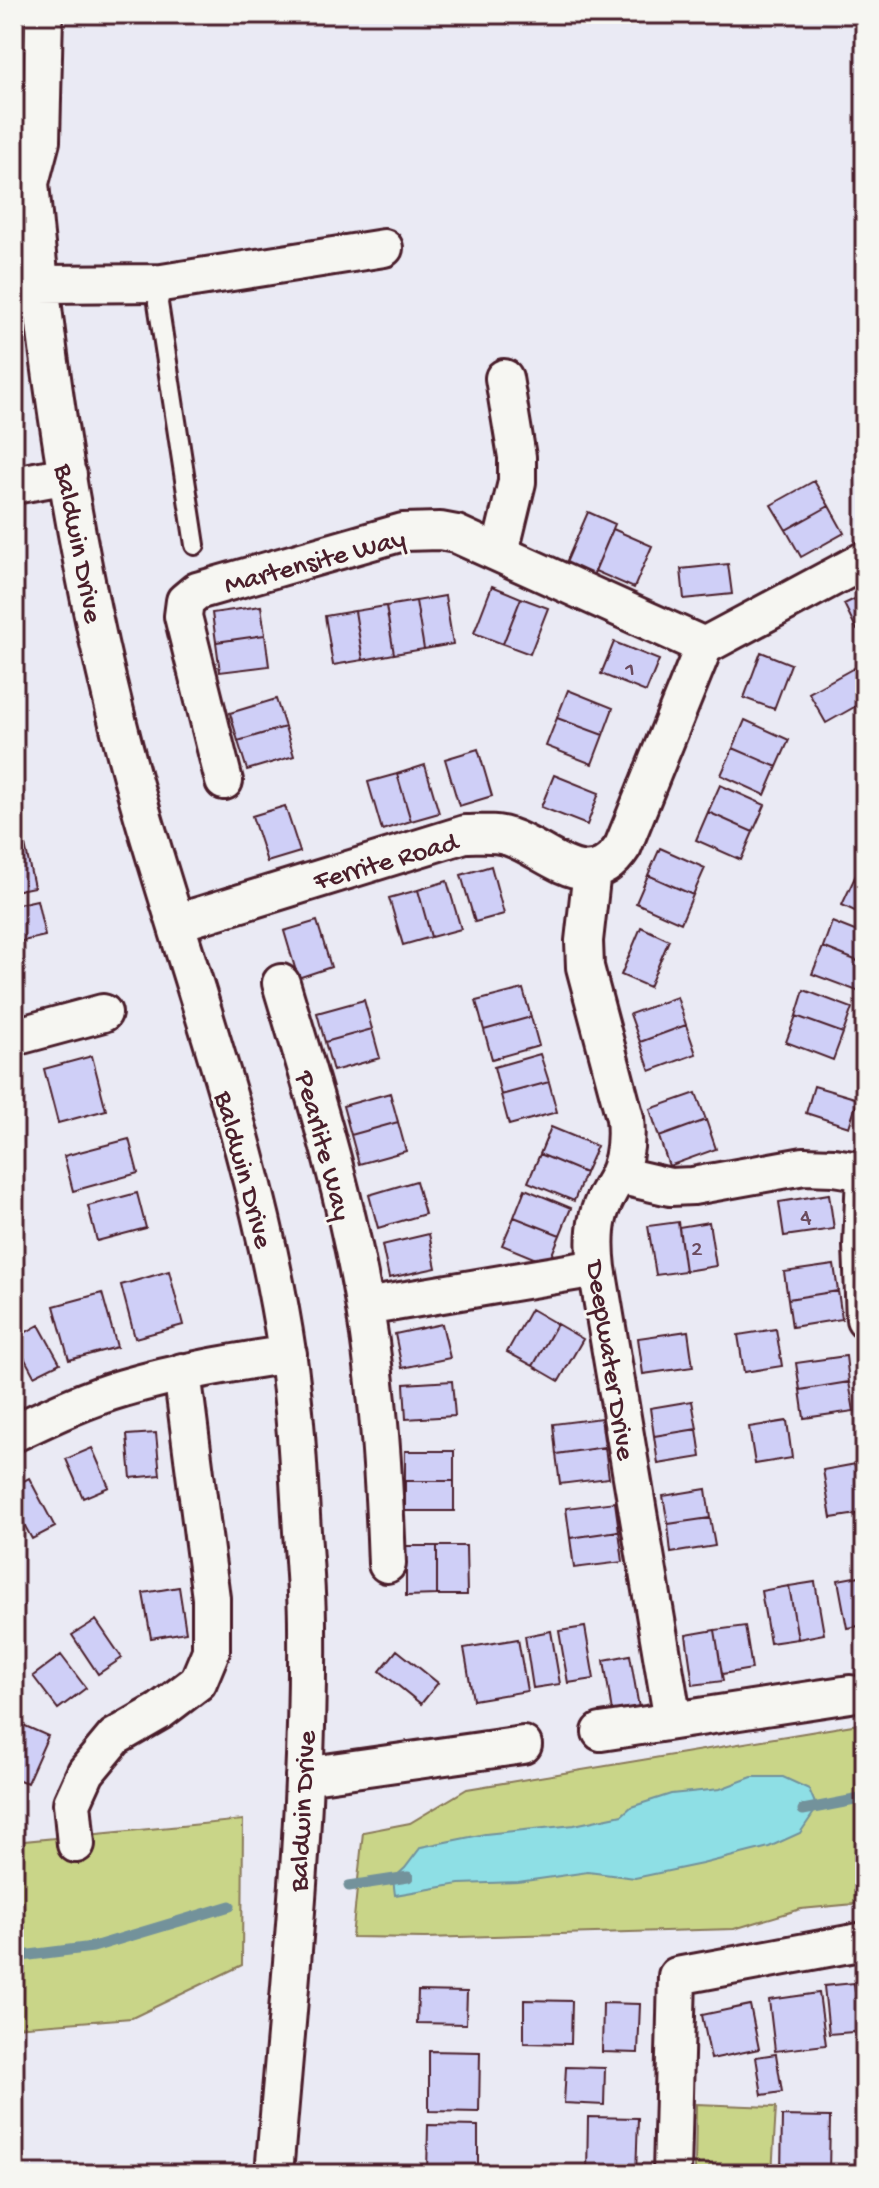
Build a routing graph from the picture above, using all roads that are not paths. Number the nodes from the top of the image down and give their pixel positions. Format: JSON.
{"nodes":[{"id":1,"x":44,"y":14,"type":"edge"},
{"id":2,"x":14,"y":125,"type":"edge"},
{"id":3,"x":30,"y":183,"type":"junction"},
{"id":4,"x":384,"y":248,"type":"dead end"},
{"id":5,"x":162,"y":283,"type":"junction"},
{"id":6,"x":40,"y":284,"type":"junction"},
{"id":7,"x":504,"y":378,"type":"dead end"},
{"id":8,"x":68,"y":475,"type":"junction"},
{"id":9,"x":14,"y":485,"type":"edge"},
{"id":10,"x":195,"y":545,"type":"dead end"},
{"id":11,"x":500,"y":552,"type":"junction"},
{"id":12,"x":865,"y":560,"type":"edge"},
{"id":13,"x":704,"y":646,"type":"junction"},
{"id":14,"x":224,"y":781,"type":"dead end"},
{"id":15,"x":592,"y":870,"type":"junction"},
{"id":16,"x":176,"y":923,"type":"junction"},
{"id":17,"x":281,"y":983,"type":"dead end"},
{"id":18,"x":103,"y":1013,"type":"dead end"},
{"id":19,"x":14,"y":1037,"type":"edge"},
{"id":20,"x":865,"y":1173,"type":"edge"},
{"id":21,"x":618,"y":1175,"type":"junction"},
{"id":22,"x":597,"y":1268,"type":"junction"},
{"id":23,"x":365,"y":1307,"type":"junction"},
{"id":24,"x":865,"y":1319,"type":"edge"},
{"id":25,"x":288,"y":1354,"type":"junction"},
{"id":26,"x":182,"y":1372,"type":"junction"},
{"id":27,"x":14,"y":1433,"type":"edge"},
{"id":28,"x":387,"y":1564,"type":"dead end"},
{"id":29,"x":850,"y":1694,"type":"dead end"},
{"id":30,"x":673,"y":1721,"type":"junction"},
{"id":31,"x":601,"y":1732,"type":"dead end"},
{"id":32,"x":523,"y":1745,"type":"dead end"},
{"id":33,"x":304,"y":1776,"type":"junction"},
{"id":34,"x":76,"y":1844,"type":"dead end"},
{"id":35,"x":865,"y":1941,"type":"edge"},
{"id":36,"x":274,"y":2174,"type":"edge"},
{"id":37,"x":672,"y":2174,"type":"edge"}],
"edges":[{"from":1,"to":3,"type":"street"},
{"from":2,"to":3,"type":"street"},
{"from":3,"to":6,"type":"street","name":"Baldwin Drive"},
{"from":4,"to":5,"type":"street"},
{"from":5,"to":6,"type":"street"},
{"from":5,"to":10,"type":"lane"},
{"from":6,"to":8,"type":"street","name":"Baldwin Drive"},
{"from":7,"to":11,"type":"street"},
{"from":8,"to":9,"type":"street"},
{"from":8,"to":16,"type":"street","name":"Baldwin Drive"},
{"from":11,"to":13,"type":"street","name":"Martensite Way"},
{"from":11,"to":14,"type":"street","name":"Martensite Way"},
{"from":12,"to":13,"type":"street"},
{"from":13,"to":15,"type":"street"},
{"from":15,"to":16,"type":"street","name":"Ferrite Road"},
{"from":15,"to":21,"type":"street","name":"Deepwater Drive"},
{"from":16,"to":25,"type":"street","name":"Baldwin Drive"},
{"from":17,"to":23,"type":"street","name":"Pearlite Way"},
{"from":18,"to":19,"type":"street"},
{"from":20,"to":21,"type":"street"},
{"from":20,"to":24,"type":"street"},
{"from":21,"to":22,"type":"street","name":"Deepwater Drive"},
{"from":22,"to":23,"type":"street"},
{"from":22,"to":30,"type":"street","name":"Deepwater Drive"},
{"from":23,"to":28,"type":"street","name":"Pearlite Way"},
{"from":25,"to":26,"type":"street"},
{"from":25,"to":33,"type":"street","name":"Baldwin Drive"},
{"from":26,"to":27,"type":"street"},
{"from":26,"to":34,"type":"street"},
{"from":29,"to":30,"type":"street"},
{"from":30,"to":31,"type":"street"},
{"from":32,"to":33,"type":"street"},
{"from":33,"to":36,"type":"street","name":"Baldwin Drive"},
{"from":35,"to":37,"type":"street"}]}
